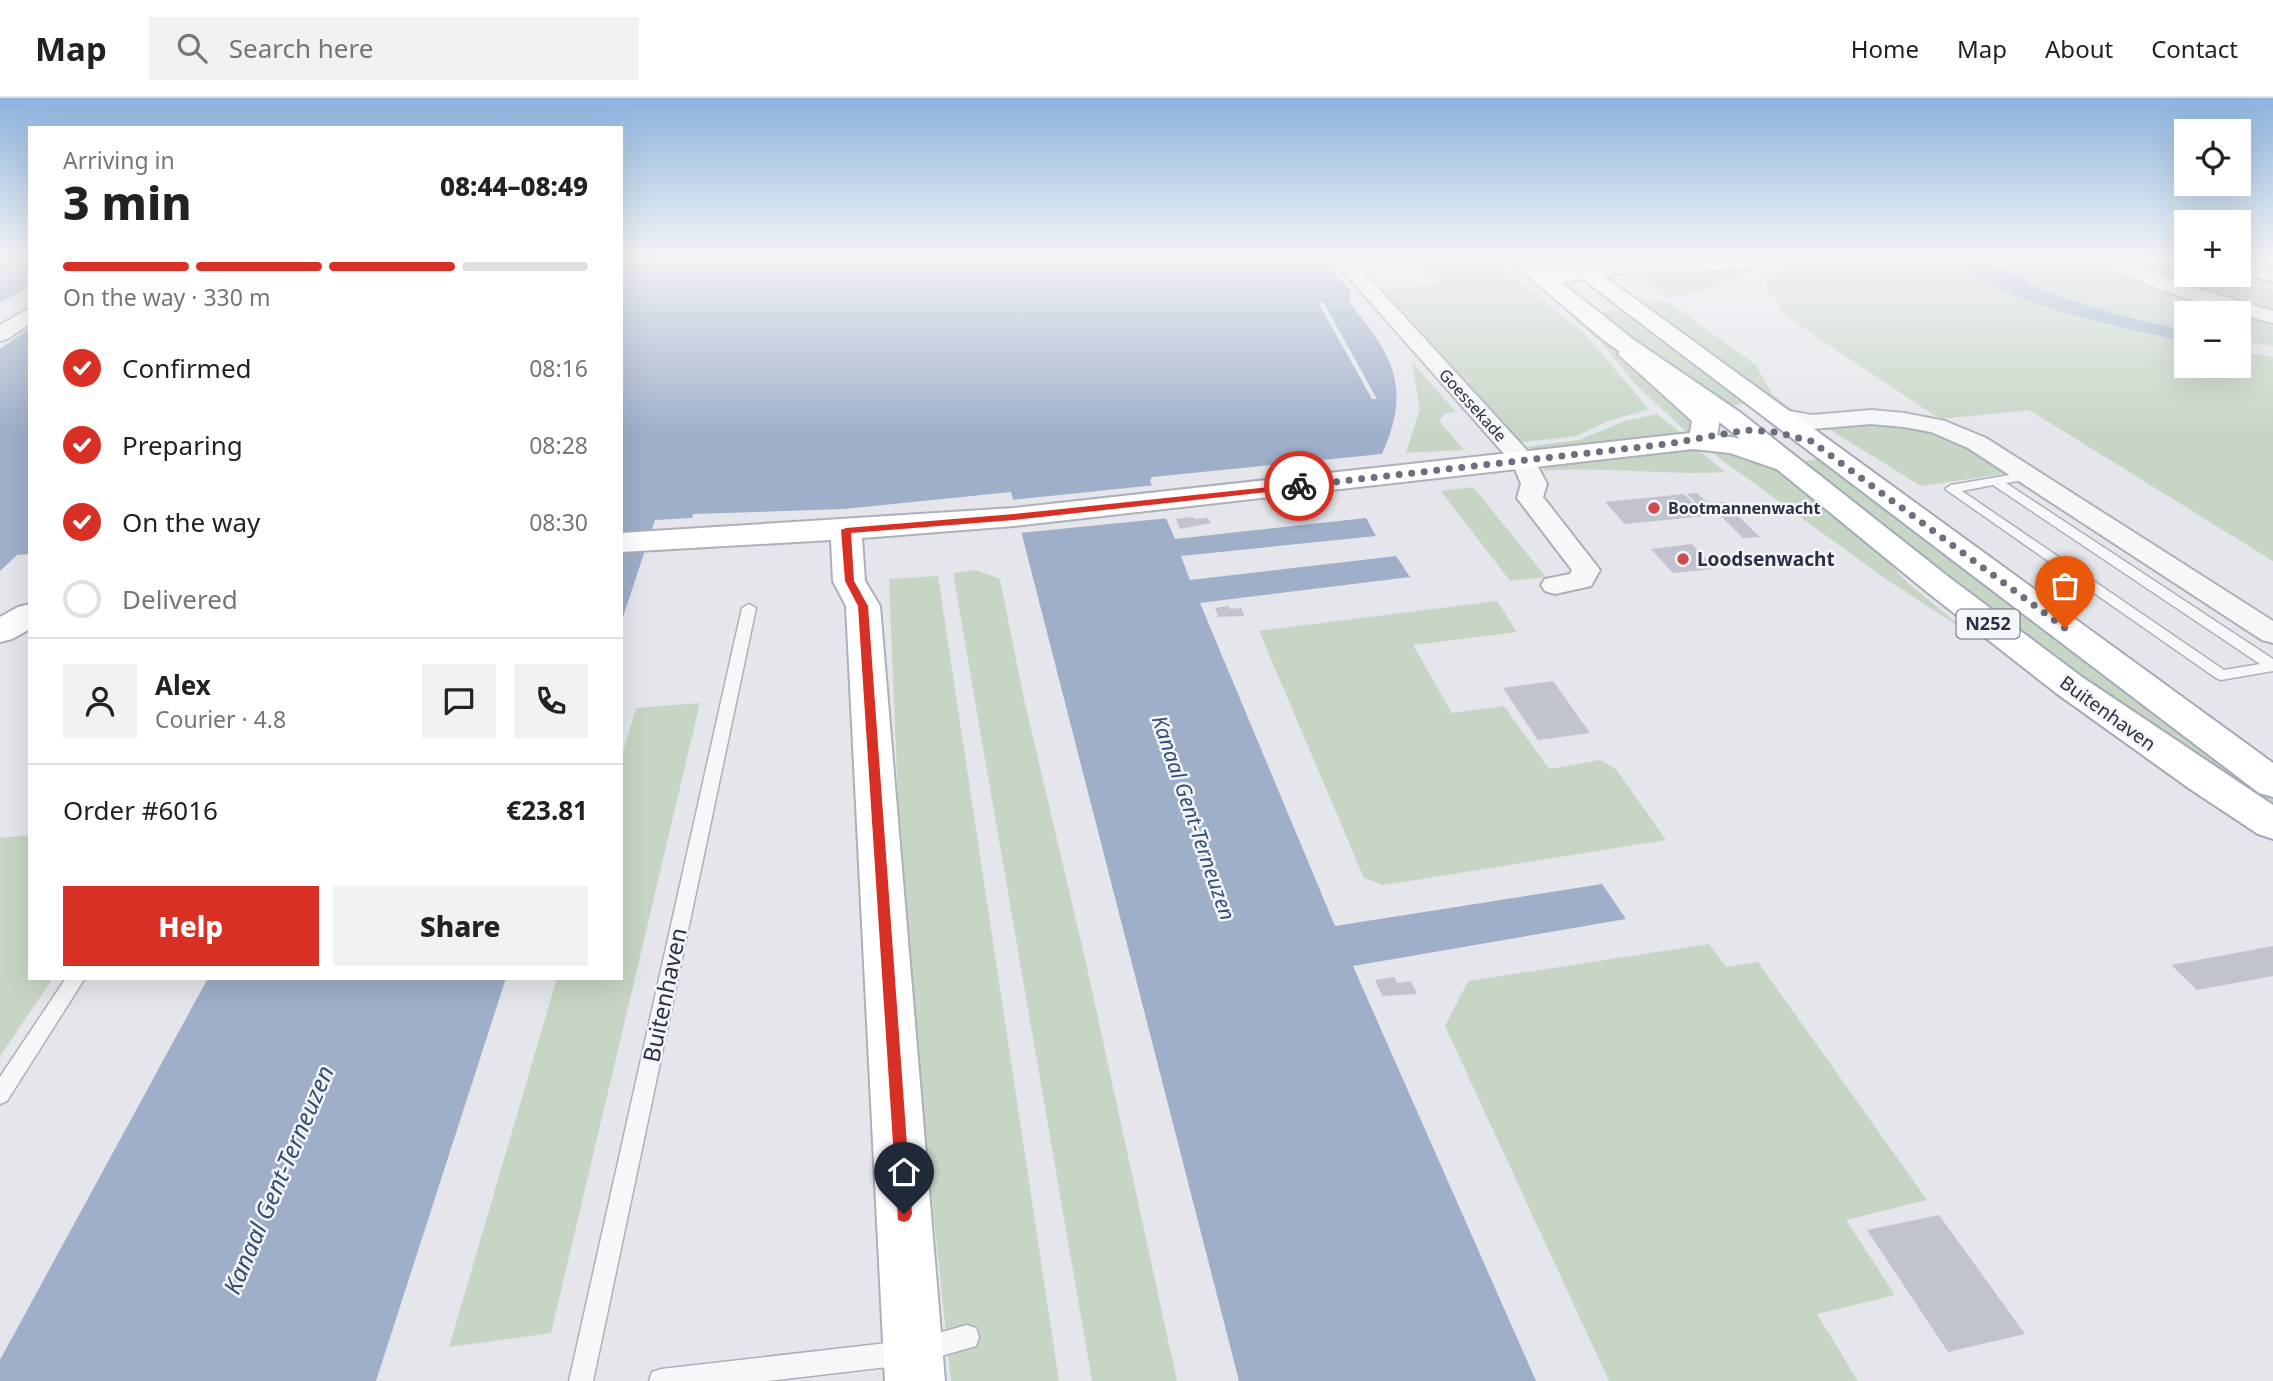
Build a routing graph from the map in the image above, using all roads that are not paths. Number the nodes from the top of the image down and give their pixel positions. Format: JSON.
{"nodes":[{"id":1,"x":28,"y":315,"type":"edge"},
{"id":2,"x":1392,"y":315,"type":"edge"},
{"id":3,"x":1588,"y":315,"type":"edge"},
{"id":4,"x":1643,"y":315,"type":"edge"},
{"id":5,"x":0,"y":335,"type":"edge"},
{"id":6,"x":1626,"y":346,"type":"junction"},
{"id":7,"x":1779,"y":416,"type":"junction"},
{"id":8,"x":1746,"y":430,"type":"junction"},
{"id":9,"x":1697,"y":439,"type":"junction"},
{"id":10,"x":1798,"y":452,"type":"junction"},
{"id":11,"x":1524,"y":462,"type":"junction"},
{"id":12,"x":2027,"y":476,"type":"junction"},
{"id":13,"x":1995,"y":481,"type":"junction"},
{"id":14,"x":860,"y":529,"type":"junction"},
{"id":15,"x":623,"y":543,"type":"edge"},
{"id":16,"x":1555,"y":585,"type":"dead end"},
{"id":17,"x":749,"y":608,"type":"dead end"},
{"id":18,"x":28,"y":615,"type":"edge"},
{"id":19,"x":0,"y":632,"type":"edge"},
{"id":20,"x":2273,"y":634,"type":"edge"},
{"id":21,"x":2273,"y":666,"type":"edge"},
{"id":22,"x":2273,"y":783,"type":"edge"},
{"id":23,"x":2273,"y":824,"type":"edge"},
{"id":24,"x":75,"y":980,"type":"edge"},
{"id":25,"x":0,"y":1095,"type":"edge"},
{"id":26,"x":967,"y":1337,"type":"dead end"},
{"id":27,"x":914,"y":1367,"type":"edge"},
{"id":28,"x":581,"y":1381,"type":"edge"},
{"id":29,"x":661,"y":1381,"type":"edge"}],
"edges":[{"from":1,"to":5,"type":"street"},
{"from":2,"to":11,"type":"street","name":"Goessekade"},
{"from":3,"to":6,"type":"main road","name":"Buitenhaven","number":"N252"},
{"from":4,"to":7,"type":"main road","name":"Buitenhaven","number":"N252"},
{"from":6,"to":8,"type":"main road","name":"Buitenhaven","number":"N252"},
{"from":6,"to":9,"type":"main road","name":"Buitenhaven","number":"N252"},
{"from":7,"to":10,"type":"main road","name":"Buitenhaven","number":"N252"},
{"from":7,"to":12,"type":"street","name":"Buitenhaven"},
{"from":8,"to":9,"type":"main road","name":"Buitenhaven"},
{"from":8,"to":10,"type":"main road","name":"Buitenhaven","number":"N252"},
{"from":9,"to":10,"type":"main road","name":"Buitenhaven"},
{"from":9,"to":11,"type":"main road","name":"Buitenhaven"},
{"from":10,"to":22,"type":"main road","name":"Buitenhaven","number":"N252"},
{"from":10,"to":23,"type":"main road","name":"Buitenhaven","number":"N252"},
{"from":11,"to":14,"type":"main road","name":"Buitenhaven"},
{"from":11,"to":16,"type":"street"},
{"from":12,"to":13,"type":"lane"},
{"from":12,"to":20,"type":"street","name":"Buitenhaven"},
{"from":13,"to":21,"type":"lane"},
{"from":13,"to":21,"type":"lane"},
{"from":14,"to":15,"type":"main road","name":"Buitenhaven"},
{"from":14,"to":27,"type":"main road"},
{"from":17,"to":28,"type":"lane","name":"Buitenhaven"},
{"from":18,"to":19,"type":"main road"},
{"from":24,"to":25,"type":"lane"},
{"from":26,"to":27,"type":"lane"},
{"from":27,"to":29,"type":"lane"}]}
